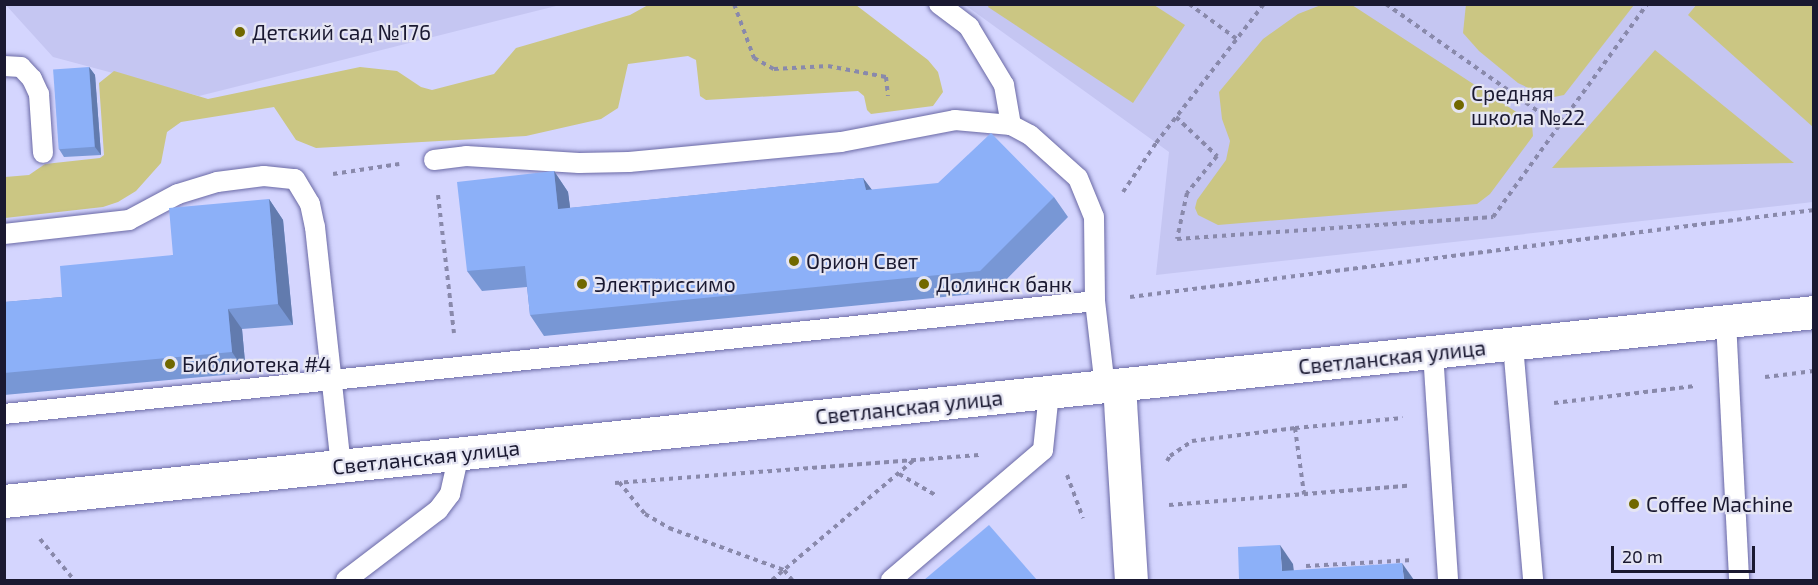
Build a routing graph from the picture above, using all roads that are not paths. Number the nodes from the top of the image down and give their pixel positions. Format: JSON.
{"nodes":[{"id":1,"x":939,"y":4,"type":"edge"},
{"id":2,"x":4,"y":66,"type":"edge"},
{"id":3,"x":1011,"y":125,"type":"junction"},
{"id":4,"x":43,"y":153,"type":"dead end"},
{"id":5,"x":434,"y":160,"type":"road end"},
{"id":6,"x":4,"y":234,"type":"edge"},
{"id":7,"x":1095,"y":301,"type":"junction"},
{"id":8,"x":1814,"y":312,"type":"edge"},
{"id":9,"x":1726,"y":321,"type":"junction"},
{"id":10,"x":1513,"y":345,"type":"junction"},
{"id":11,"x":1433,"y":353,"type":"junction"},
{"id":12,"x":332,"y":381,"type":"junction"},
{"id":13,"x":1112,"y":386,"type":"junction"},
{"id":14,"x":1049,"y":393,"type":"junction"},
{"id":15,"x":4,"y":414,"type":"edge"},
{"id":16,"x":459,"y":453,"type":"junction"},
{"id":17,"x":341,"y":465,"type":"junction"},
{"id":18,"x":4,"y":501,"type":"edge"},
{"id":19,"x":346,"y":580,"type":"edge"},
{"id":20,"x":891,"y":580,"type":"edge"},
{"id":21,"x":1131,"y":580,"type":"edge"},
{"id":22,"x":1448,"y":580,"type":"edge"},
{"id":23,"x":1533,"y":580,"type":"edge"},
{"id":24,"x":1739,"y":580,"type":"edge"}],
"edges":[{"from":1,"to":3,"type":"lane"},
{"from":2,"to":4,"type":"lane"},
{"from":3,"to":5,"type":"lane"},
{"from":3,"to":7,"type":"lane"},
{"from":6,"to":12,"type":"lane"},
{"from":7,"to":12,"type":"lane"},
{"from":7,"to":13,"type":"lane"},
{"from":8,"to":9,"type":"main road","name":"Светланская улица"},
{"from":9,"to":10,"type":"main road","name":"Светланская улица"},
{"from":9,"to":24,"type":"lane"},
{"from":10,"to":11,"type":"main road","name":"Светланская улица"},
{"from":10,"to":23,"type":"lane"},
{"from":11,"to":13,"type":"main road","name":"Светланская улица"},
{"from":11,"to":22,"type":"lane"},
{"from":12,"to":15,"type":"lane"},
{"from":12,"to":17,"type":"lane"},
{"from":13,"to":14,"type":"main road","name":"Светланская улица"},
{"from":13,"to":21,"type":"main road"},
{"from":14,"to":16,"type":"main road","name":"Светланская улица"},
{"from":14,"to":20,"type":"lane"},
{"from":16,"to":17,"type":"main road","name":"Светланская улица"},
{"from":16,"to":19,"type":"lane"},
{"from":17,"to":18,"type":"main road","name":"Светланская улица"}]}
